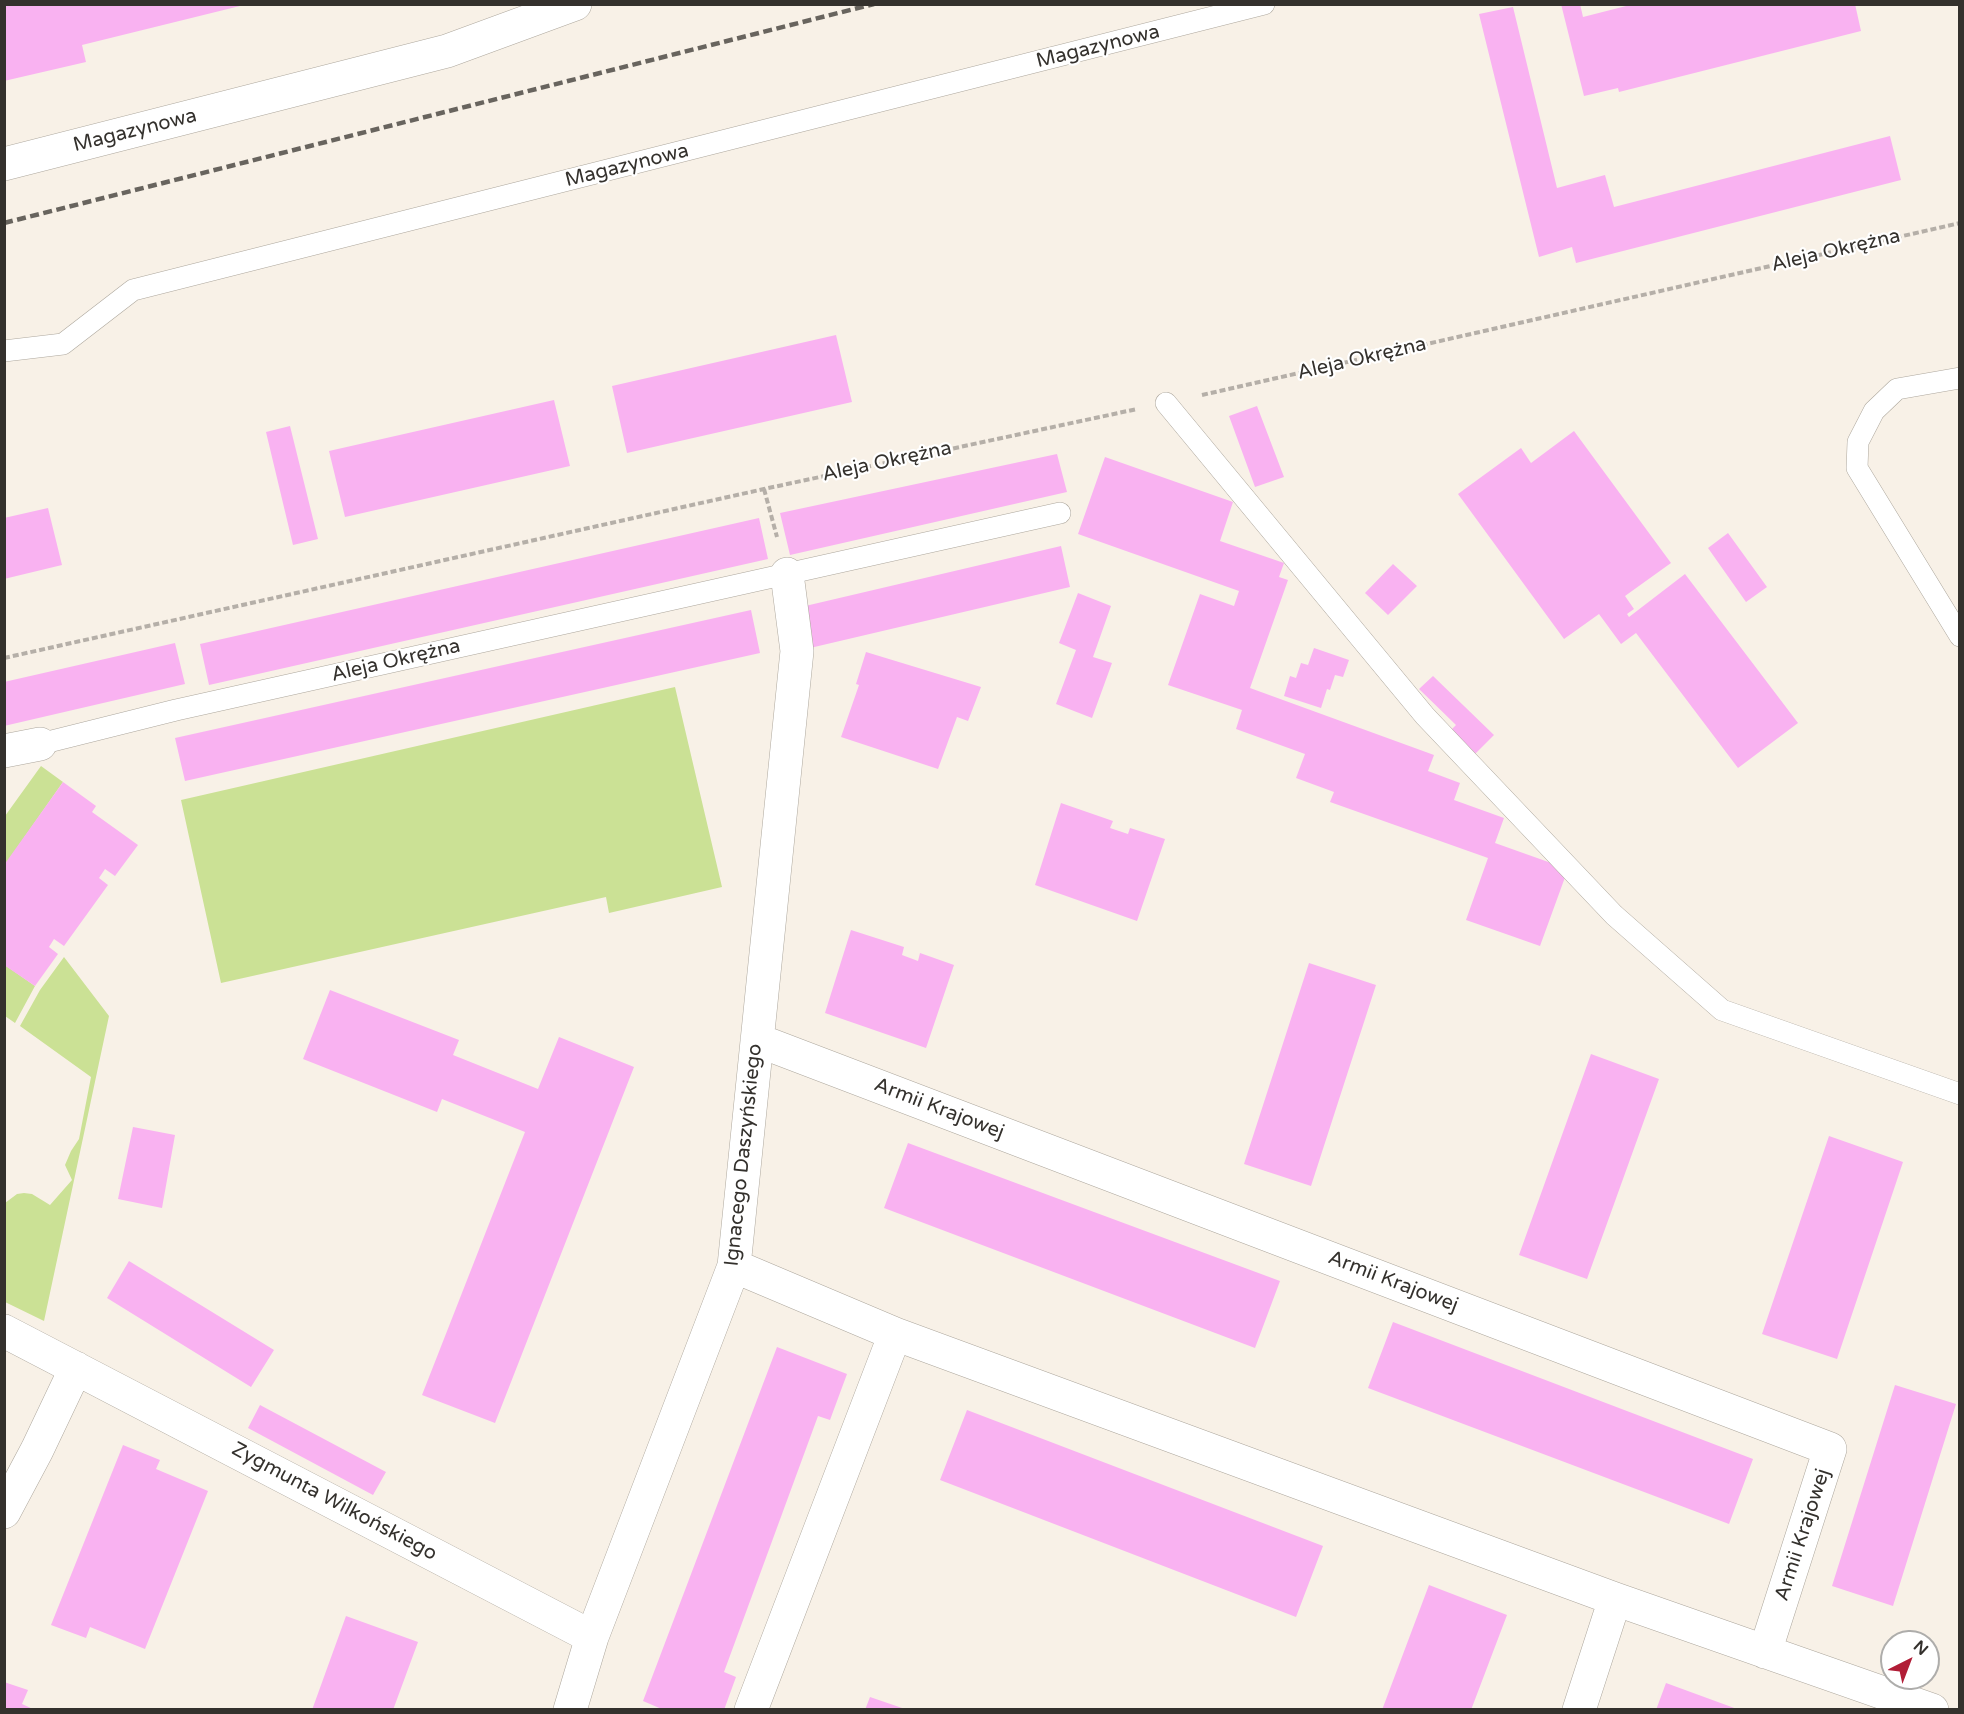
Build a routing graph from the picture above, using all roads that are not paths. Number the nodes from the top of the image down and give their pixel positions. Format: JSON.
{"nodes":[{"id":1,"x":575,"y":4,"type":"edge"},
{"id":2,"x":1264,"y":4,"type":"edge"},
{"id":3,"x":4,"y":164,"type":"edge"},
{"id":4,"x":4,"y":351,"type":"edge"},
{"id":5,"x":1959,"y":378,"type":"edge"},
{"id":6,"x":1166,"y":403,"type":"road end"},
{"id":7,"x":1060,"y":513,"type":"dead end"},
{"id":8,"x":787,"y":574,"type":"junction"},
{"id":9,"x":1959,"y":636,"type":"edge"},
{"id":10,"x":40,"y":744,"type":"joint"},
{"id":11,"x":4,"y":751,"type":"edge"},
{"id":12,"x":756,"y":1040,"type":"junction"},
{"id":13,"x":1959,"y":1094,"type":"edge"},
{"id":14,"x":734,"y":1266,"type":"junction"},
{"id":15,"x":4,"y":1331,"type":"edge"},
{"id":16,"x":895,"y":1334,"type":"junction"},
{"id":17,"x":76,"y":1368,"type":"junction"},
{"id":18,"x":4,"y":1512,"type":"edge"},
{"id":19,"x":1615,"y":1599,"type":"junction"},
{"id":20,"x":592,"y":1637,"type":"junction"},
{"id":21,"x":1765,"y":1652,"type":"junction"},
{"id":22,"x":570,"y":1710,"type":"edge"},
{"id":23,"x":752,"y":1710,"type":"edge"},
{"id":24,"x":1579,"y":1710,"type":"edge"},
{"id":25,"x":1932,"y":1710,"type":"edge"}],
"edges":[{"from":1,"to":3,"type":"street","name":"Magazynowa"},
{"from":2,"to":4,"type":"lane","name":"Magazynowa"},
{"from":5,"to":9,"type":"lane"},
{"from":6,"to":13,"type":"lane"},
{"from":7,"to":8,"type":"lane","name":"Aleja Okrężna"},
{"from":8,"to":10,"type":"lane","name":"Aleja Okrężna"},
{"from":8,"to":12,"type":"street","name":"Ignacego Daszyńskiego"},
{"from":10,"to":11,"type":"street","name":"Aleja Okrężna"},
{"from":12,"to":14,"type":"street","name":"Ignacego Daszyńskiego"},
{"from":12,"to":21,"type":"street","name":"Armii Krajowej"},
{"from":14,"to":16,"type":"street"},
{"from":14,"to":20,"type":"street","name":"Ignacego Daszyńskiego"},
{"from":15,"to":17,"type":"street","name":"Zygmunta Wilkońskiego"},
{"from":16,"to":19,"type":"street"},
{"from":16,"to":23,"type":"street"},
{"from":17,"to":18,"type":"street"},
{"from":17,"to":20,"type":"street","name":"Zygmunta Wilkońskiego"},
{"from":19,"to":21,"type":"street"},
{"from":19,"to":24,"type":"street"},
{"from":20,"to":22,"type":"street","name":"Ignacego Daszyńskiego"},
{"from":21,"to":25,"type":"street"}]}
